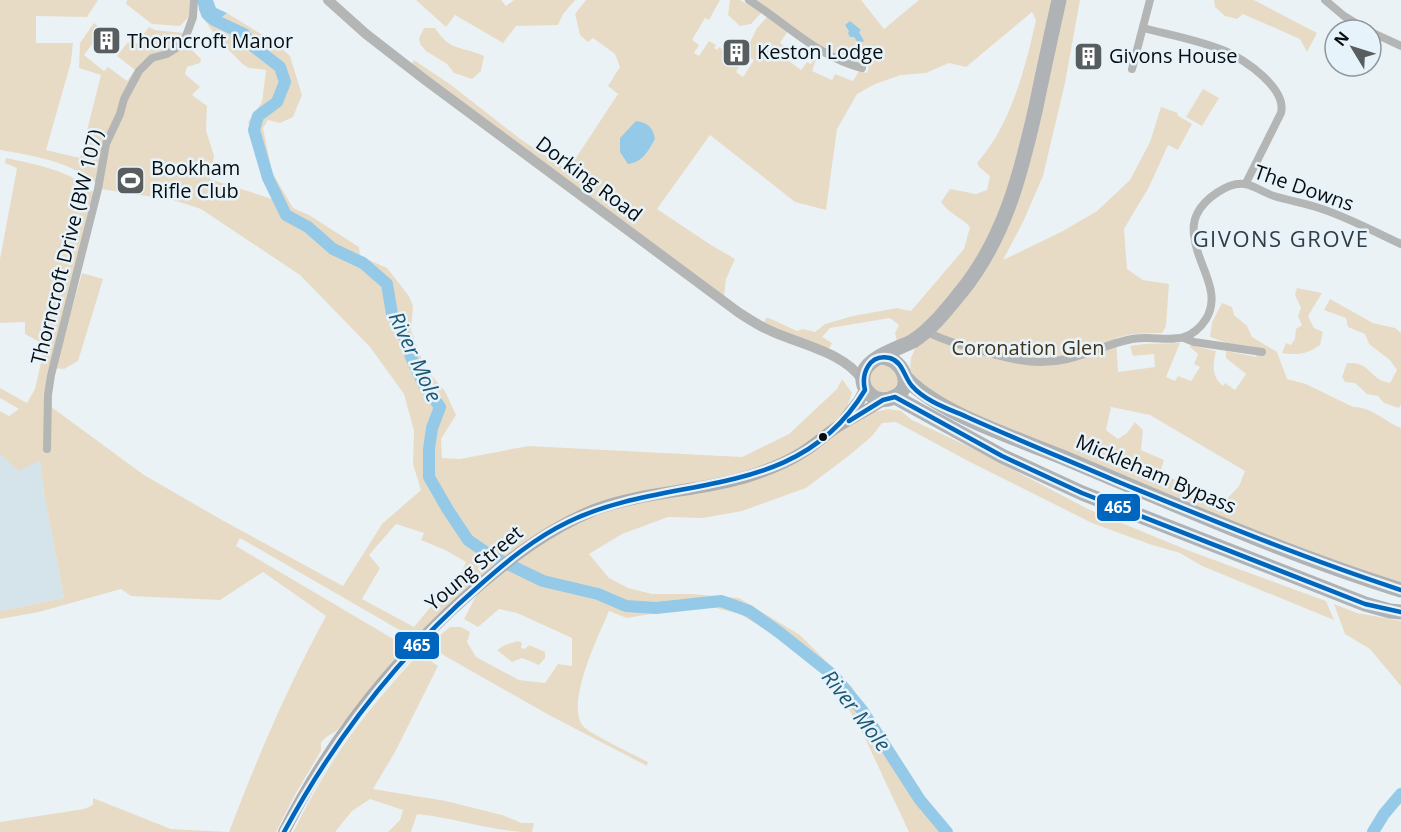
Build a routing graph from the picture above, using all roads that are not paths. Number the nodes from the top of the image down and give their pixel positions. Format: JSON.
{"nodes":[{"id":1,"x":194,"y":0,"type":"edge"},
{"id":2,"x":328,"y":0,"type":"edge"},
{"id":3,"x":749,"y":0,"type":"edge"},
{"id":4,"x":1059,"y":0,"type":"edge"},
{"id":5,"x":1150,"y":0,"type":"edge"},
{"id":6,"x":1325,"y":0,"type":"edge"},
{"id":7,"x":1347,"y":18,"type":"edge"},
{"id":8,"x":1143,"y":28,"type":"junction"},
{"id":9,"x":1383,"y":38,"type":"edge"},
{"id":10,"x":1401,"y":46,"type":"edge"},
{"id":11,"x":862,"y":68,"type":"dead end"},
{"id":12,"x":1132,"y":69,"type":"dead end"},
{"id":13,"x":1246,"y":183,"type":"junction"},
{"id":14,"x":1401,"y":244,"type":"edge"},
{"id":15,"x":919,"y":335,"type":"junction"},
{"id":16,"x":1184,"y":338,"type":"junction"},
{"id":17,"x":1262,"y":352,"type":"dead end"},
{"id":18,"x":876,"y":360,"type":"junction"},
{"id":19,"x":844,"y":361,"type":"junction"},
{"id":20,"x":904,"y":373,"type":"junction"},
{"id":21,"x":864,"y":385,"type":"junction"},
{"id":22,"x":889,"y":399,"type":"junction"},
{"id":23,"x":840,"y":425,"type":"junction"},
{"id":24,"x":47,"y":445,"type":"dead end"},
{"id":25,"x":1401,"y":591,"type":"edge"},
{"id":26,"x":1401,"y":612,"type":"edge"},
{"id":27,"x":284,"y":832,"type":"edge"}],
"edges":[{"from":1,"to":24,"type":"street","name":"Thorncroft Drive (BW 107)"},
{"from":2,"to":19,"type":"main road","name":"Dorking Road"},
{"from":3,"to":11,"type":"street"},
{"from":4,"to":15,"type":"highway"},
{"from":5,"to":8,"type":"street"},
{"from":6,"to":7,"type":"street"},
{"from":8,"to":12,"type":"street"},
{"from":8,"to":13,"type":"street"},
{"from":9,"to":10,"type":"street"},
{"from":13,"to":14,"type":"street","name":"The Downs"},
{"from":13,"to":16,"type":"street","name":"The Downs"},
{"from":15,"to":16,"type":"street"},
{"from":15,"to":18,"type":"highway"},
{"from":15,"to":20,"type":"highway"},
{"from":16,"to":17,"type":"street"},
{"from":18,"to":19,"type":"main road","name":"Dorking Road"},
{"from":18,"to":20,"type":"highway"},
{"from":18,"to":21,"type":"highway"},
{"from":19,"to":21,"type":"main road","name":"Dorking Road"},
{"from":20,"to":22,"type":"highway"},
{"from":20,"to":25,"type":"highway","name":"Mickleham Bypass"},
{"from":21,"to":22,"type":"highway"},
{"from":21,"to":23,"type":"main road","name":"Young Street"},
{"from":22,"to":23,"type":"main road","name":"Young Street"},
{"from":22,"to":26,"type":"highway"},
{"from":23,"to":27,"type":"main road","name":"Young Street"}]}
